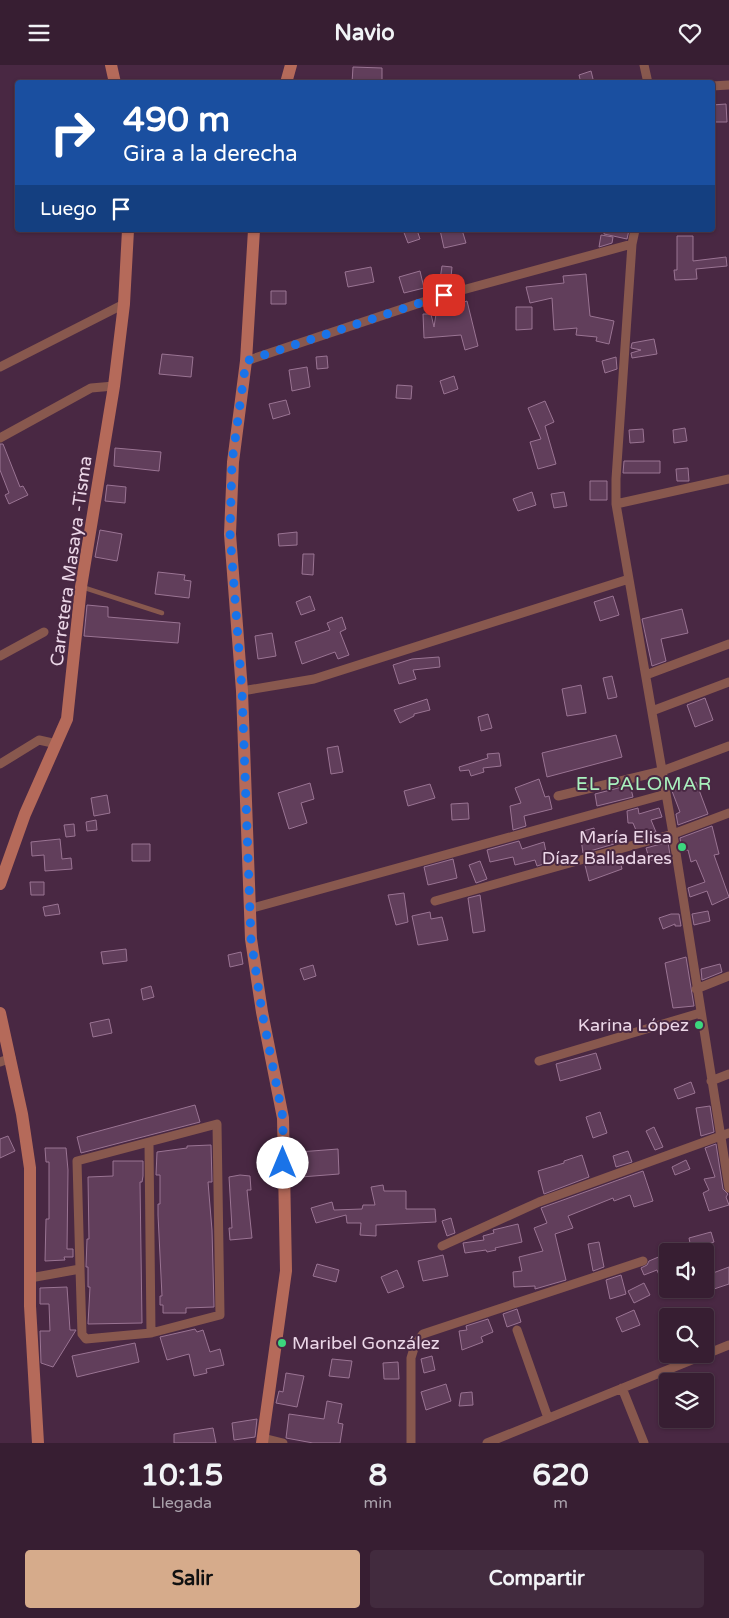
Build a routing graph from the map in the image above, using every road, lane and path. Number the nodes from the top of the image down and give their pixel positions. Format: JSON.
{"nodes":[{"id":1,"x":111,"y":65,"type":"edge"},
{"id":2,"x":291,"y":65,"type":"edge"},
{"id":3,"x":644,"y":65,"type":"edge"},
{"id":4,"x":114,"y":80,"type":"edge"},
{"id":5,"x":287,"y":80,"type":"edge"},
{"id":6,"x":647,"y":80,"type":"edge"},
{"id":7,"x":729,"y":85,"type":"edge"},
{"id":8,"x":715,"y":86,"type":"edge"},
{"id":9,"x":128,"y":232,"type":"edge"},
{"id":10,"x":254,"y":232,"type":"edge"},
{"id":11,"x":635,"y":232,"type":"edge"},
{"id":12,"x":632,"y":244,"type":"junction"},
{"id":13,"x":124,"y":304,"type":"junction"},
{"id":14,"x":246,"y":361,"type":"junction"},
{"id":15,"x":0,"y":367,"type":"edge"},
{"id":16,"x":114,"y":386,"type":"junction"},
{"id":17,"x":0,"y":438,"type":"edge"},
{"id":18,"x":729,"y":479,"type":"edge"},
{"id":19,"x":616,"y":505,"type":"junction"},
{"id":20,"x":629,"y":579,"type":"junction"},
{"id":21,"x":81,"y":587,"type":"junction"},
{"id":22,"x":162,"y":613,"type":"dead end"},
{"id":23,"x":44,"y":632,"type":"dead end"},
{"id":24,"x":729,"y":644,"type":"edge"},
{"id":25,"x":0,"y":656,"type":"edge"},
{"id":26,"x":646,"y":675,"type":"junction"},
{"id":27,"x":729,"y":683,"type":"edge"},
{"id":28,"x":242,"y":691,"type":"junction"},
{"id":29,"x":652,"y":711,"type":"junction"},
{"id":30,"x":58,"y":744,"type":"junction"},
{"id":31,"x":729,"y":746,"type":"edge"},
{"id":32,"x":0,"y":764,"type":"edge"},
{"id":33,"x":662,"y":771,"type":"junction"},
{"id":34,"x":666,"y":794,"type":"junction"},
{"id":35,"x":558,"y":796,"type":"dead end"},
{"id":36,"x":729,"y":813,"type":"edge"},
{"id":37,"x":673,"y":834,"type":"junction"},
{"id":38,"x":0,"y":884,"type":"edge"},
{"id":39,"x":436,"y":901,"type":"dead end"},
{"id":40,"x":249,"y":909,"type":"junction"},
{"id":41,"x":729,"y":976,"type":"edge"},
{"id":42,"x":696,"y":989,"type":"junction"},
{"id":43,"x":0,"y":1013,"type":"edge"},
{"id":44,"x":700,"y":1013,"type":"junction"},
{"id":45,"x":5,"y":1060,"type":"edge"},
{"id":46,"x":539,"y":1061,"type":"dead end"},
{"id":47,"x":729,"y":1074,"type":"edge"},
{"id":48,"x":711,"y":1081,"type":"junction"},
{"id":49,"x":729,"y":1133,"type":"edge"},
{"id":50,"x":720,"y":1137,"type":"junction"},
{"id":51,"x":149,"y":1144,"type":"junction"},
{"id":52,"x":729,"y":1188,"type":"edge"},
{"id":53,"x":442,"y":1246,"type":"dead end"},
{"id":54,"x":643,"y":1261,"type":"dead end"},
{"id":55,"x":80,"y":1269,"type":"junction"},
{"id":56,"x":30,"y":1278,"type":"junction"},
{"id":57,"x":517,"y":1330,"type":"dead end"},
{"id":58,"x":151,"y":1333,"type":"junction"},
{"id":59,"x":729,"y":1345,"type":"edge"},
{"id":60,"x":622,"y":1388,"type":"junction"},
{"id":61,"x":548,"y":1418,"type":"junction"},
{"id":62,"x":262,"y":1441,"type":"edge"},
{"id":63,"x":38,"y":1443,"type":"edge"},
{"id":64,"x":283,"y":1443,"type":"edge"},
{"id":65,"x":411,"y":1443,"type":"edge"},
{"id":66,"x":487,"y":1443,"type":"edge"},
{"id":67,"x":644,"y":1443,"type":"edge"}],
"edges":[{"from":1,"to":4,"type":"street"},
{"from":2,"to":5,"type":"street"},
{"from":3,"to":6,"type":"street"},
{"from":7,"to":8,"type":"street"},
{"from":9,"to":13,"type":"street","name":"Carretera Masaya -Tisma"},
{"from":10,"to":14,"type":"street"},
{"from":11,"to":12,"type":"street"},
{"from":12,"to":14,"type":"street"},
{"from":12,"to":19,"type":"street"},
{"from":13,"to":15,"type":"street"},
{"from":13,"to":16,"type":"street","name":"Carretera Masaya -Tisma"},
{"from":14,"to":28,"type":"street"},
{"from":16,"to":17,"type":"street"},
{"from":16,"to":21,"type":"street","name":"Carretera Masaya -Tisma"},
{"from":18,"to":19,"type":"street"},
{"from":19,"to":20,"type":"street"},
{"from":20,"to":26,"type":"street"},
{"from":20,"to":28,"type":"street"},
{"from":21,"to":22,"type":"lane"},
{"from":21,"to":30,"type":"street","name":"Carretera Masaya -Tisma"},
{"from":23,"to":25,"type":"street"},
{"from":24,"to":26,"type":"street"},
{"from":26,"to":29,"type":"street"},
{"from":27,"to":29,"type":"street"},
{"from":28,"to":40,"type":"street"},
{"from":29,"to":33,"type":"street"},
{"from":30,"to":32,"type":"street"},
{"from":30,"to":38,"type":"street","name":"Carretera Masaya -Tisma"},
{"from":31,"to":33,"type":"street"},
{"from":33,"to":34,"type":"street"},
{"from":33,"to":35,"type":"street"},
{"from":34,"to":37,"type":"street"},
{"from":34,"to":40,"type":"street"},
{"from":36,"to":37,"type":"street"},
{"from":37,"to":39,"type":"street"},
{"from":37,"to":42,"type":"street"},
{"from":40,"to":62,"type":"street"},
{"from":41,"to":42,"type":"street"},
{"from":42,"to":44,"type":"street"},
{"from":43,"to":45,"type":"street"},
{"from":44,"to":46,"type":"street"},
{"from":44,"to":48,"type":"street"},
{"from":45,"to":56,"type":"street"},
{"from":47,"to":48,"type":"street"},
{"from":48,"to":50,"type":"street"},
{"from":49,"to":50,"type":"street"},
{"from":50,"to":52,"type":"street"},
{"from":50,"to":53,"type":"street"},
{"from":51,"to":55,"type":"street"},
{"from":51,"to":58,"type":"street"},
{"from":51,"to":58,"type":"street"},
{"from":54,"to":65,"type":"street"},
{"from":55,"to":56,"type":"street"},
{"from":55,"to":58,"type":"street"},
{"from":56,"to":63,"type":"street"},
{"from":57,"to":61,"type":"street"},
{"from":59,"to":60,"type":"street"},
{"from":60,"to":61,"type":"street"},
{"from":60,"to":67,"type":"street"},
{"from":61,"to":66,"type":"street"},
{"from":62,"to":64,"type":"street"}]}
